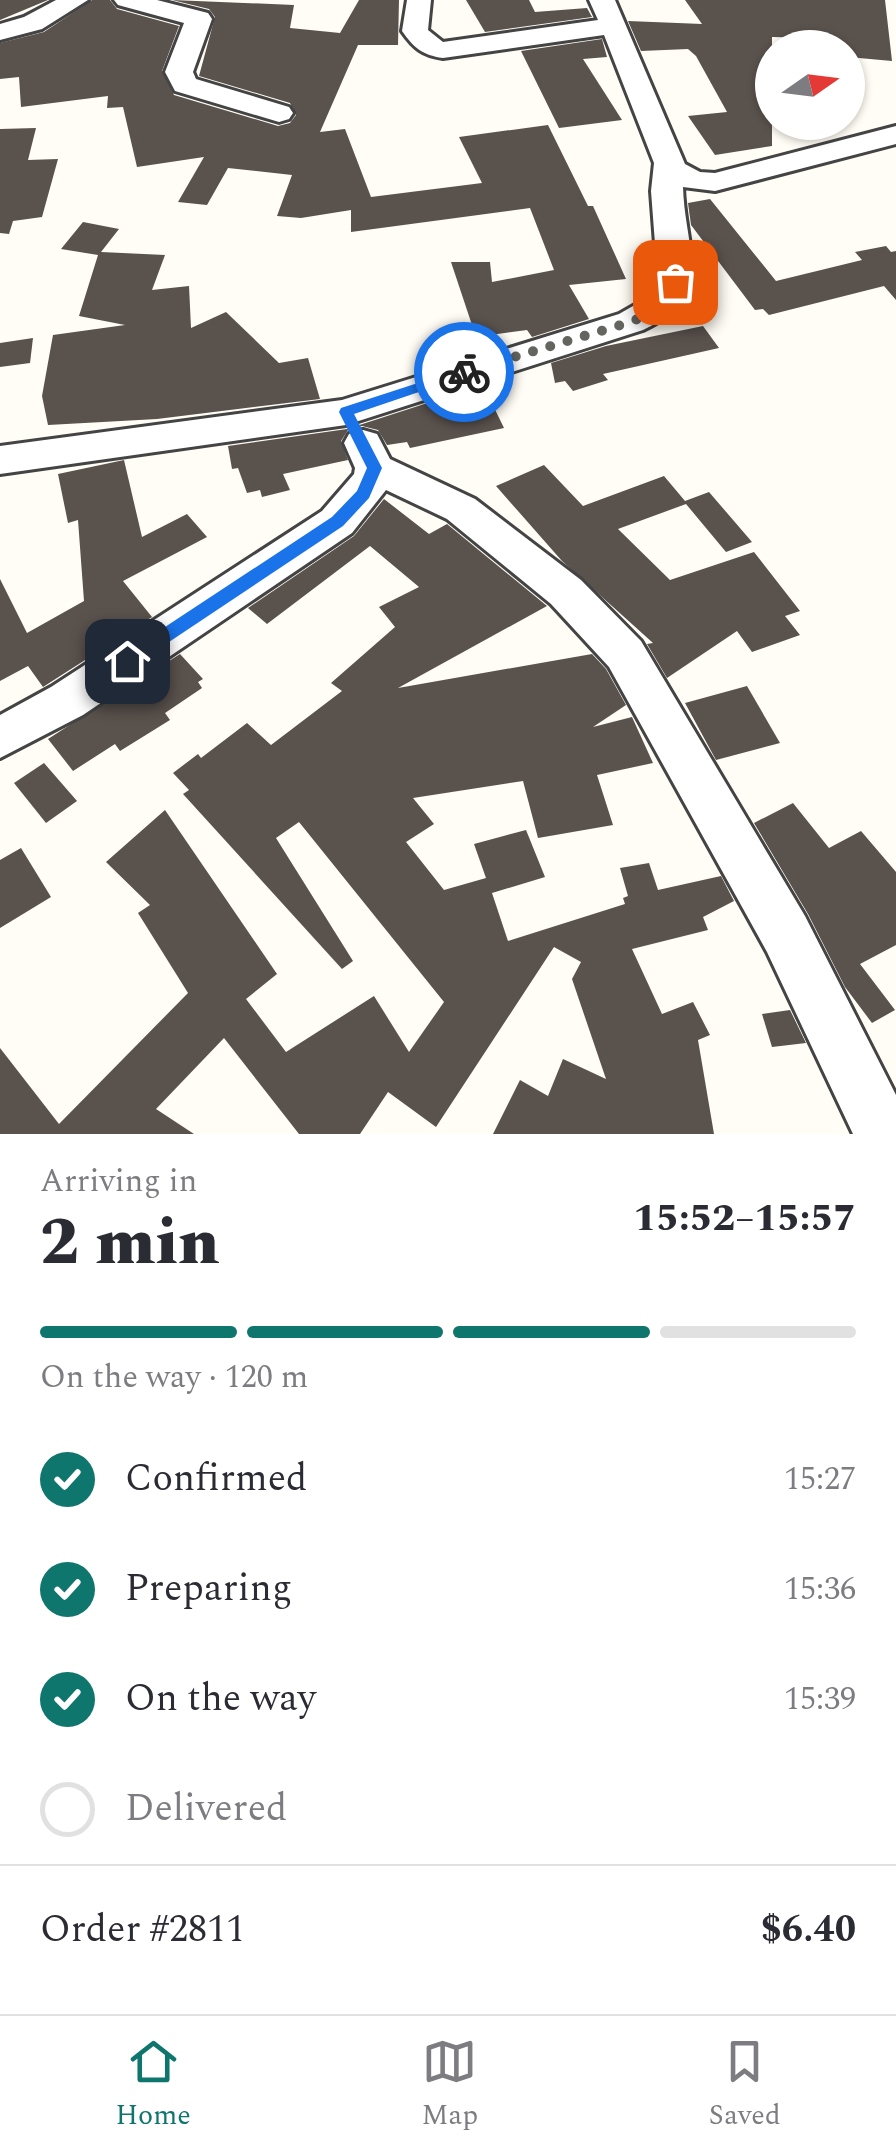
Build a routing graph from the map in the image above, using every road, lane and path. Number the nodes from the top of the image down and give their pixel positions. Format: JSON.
{"nodes":[{"id":1,"x":75,"y":0,"type":"edge"},
{"id":2,"x":127,"y":0,"type":"edge"},
{"id":3,"x":419,"y":1,"type":"edge"},
{"id":4,"x":610,"y":9,"type":"edge"},
{"id":5,"x":0,"y":32,"type":"edge"},
{"id":6,"x":280,"y":113,"type":"dead end"},
{"id":7,"x":896,"y":135,"type":"edge"},
{"id":8,"x":669,"y":164,"type":"junction"},
{"id":9,"x":346,"y":412,"type":"junction"},
{"id":10,"x":0,"y":460,"type":"edge"},
{"id":11,"x":375,"y":468,"type":"junction"},
{"id":12,"x":0,"y":738,"type":"edge"},
{"id":13,"x":884,"y":1134,"type":"edge"}],
"edges":[{"from":1,"to":5,"type":"street"},
{"from":2,"to":6,"type":"street"},
{"from":3,"to":4,"type":"street"},
{"from":4,"to":8,"type":"street"},
{"from":7,"to":8,"type":"street"},
{"from":8,"to":9,"type":"street"},
{"from":9,"to":10,"type":"street"},
{"from":9,"to":11,"type":"street"},
{"from":11,"to":12,"type":"street"},
{"from":11,"to":13,"type":"street"}]}
